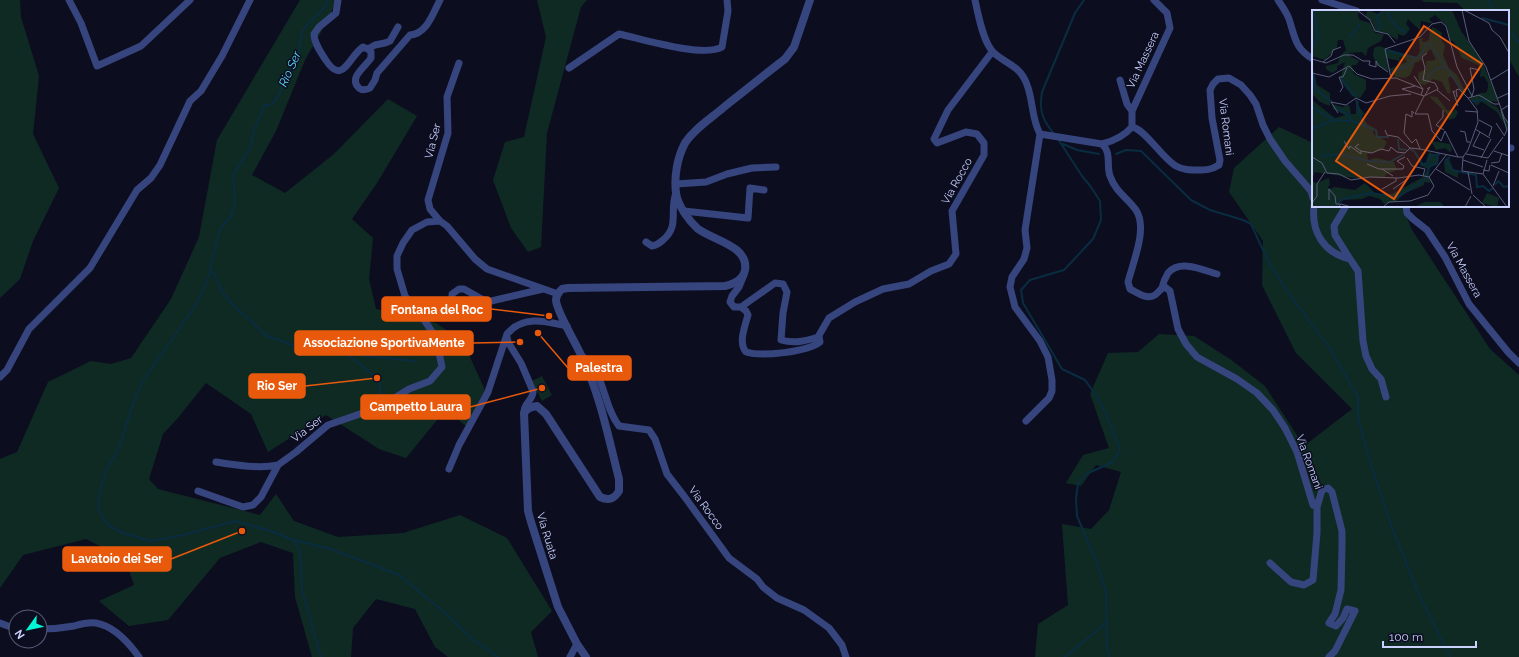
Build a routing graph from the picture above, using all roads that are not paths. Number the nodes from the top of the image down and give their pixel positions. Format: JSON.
{"nodes":[{"id":1,"x":69,"y":0,"type":"edge"},
{"id":2,"x":190,"y":0,"type":"edge"},
{"id":3,"x":250,"y":0,"type":"edge"},
{"id":4,"x":338,"y":0,"type":"edge"},
{"id":5,"x":440,"y":0,"type":"edge"},
{"id":6,"x":727,"y":0,"type":"edge"},
{"id":7,"x":810,"y":0,"type":"edge"},
{"id":8,"x":975,"y":0,"type":"edge"},
{"id":9,"x":1154,"y":0,"type":"edge"},
{"id":10,"x":1278,"y":0,"type":"edge"},
{"id":11,"x":1322,"y":0,"type":"edge"},
{"id":12,"x":1353,"y":10,"type":"edge"},
{"id":13,"x":398,"y":27,"type":"dead end"},
{"id":14,"x":368,"y":49,"type":"junction"},
{"id":15,"x":992,"y":52,"type":"junction"},
{"id":16,"x":1312,"y":58,"type":"edge"},
{"id":17,"x":458,"y":63,"type":"dead end"},
{"id":18,"x":569,"y":68,"type":"dead end"},
{"id":19,"x":1120,"y":80,"type":"dead end"},
{"id":20,"x":1132,"y":111,"type":"junction"},
{"id":21,"x":1132,"y":127,"type":"junction"},
{"id":22,"x":1040,"y":134,"type":"junction"},
{"id":23,"x":1102,"y":144,"type":"junction"},
{"id":24,"x":776,"y":167,"type":"dead end"},
{"id":25,"x":676,"y":184,"type":"junction"},
{"id":26,"x":764,"y":190,"type":"dead end"},
{"id":27,"x":1312,"y":191,"type":"edge"},
{"id":28,"x":676,"y":193,"type":"junction"},
{"id":29,"x":1314,"y":207,"type":"edge"},
{"id":30,"x":1345,"y":207,"type":"edge"},
{"id":31,"x":1406,"y":207,"type":"edge"},
{"id":32,"x":684,"y":211,"type":"junction"},
{"id":33,"x":440,"y":221,"type":"junction"},
{"id":34,"x":646,"y":242,"type":"dead end"},
{"id":35,"x":1350,"y":259,"type":"junction"},
{"id":36,"x":745,"y":272,"type":"junction"},
{"id":37,"x":1217,"y":274,"type":"dead end"},
{"id":38,"x":1162,"y":288,"type":"junction"},
{"id":39,"x":544,"y":289,"type":"junction"},
{"id":40,"x":558,"y":294,"type":"junction"},
{"id":41,"x":487,"y":302,"type":"dead end"},
{"id":42,"x":741,"y":307,"type":"junction"},
{"id":43,"x":567,"y":326,"type":"junction"},
{"id":44,"x":507,"y":334,"type":"junction"},
{"id":45,"x":819,"y":336,"type":"junction"},
{"id":46,"x":581,"y":354,"type":"junction"},
{"id":47,"x":1519,"y":363,"type":"edge"},
{"id":48,"x":0,"y":377,"type":"edge"},
{"id":49,"x":1386,"y":397,"type":"dead end"},
{"id":50,"x":524,"y":412,"type":"junction"},
{"id":51,"x":1026,"y":421,"type":"dead end"},
{"id":52,"x":216,"y":462,"type":"dead end"},
{"id":53,"x":278,"y":465,"type":"junction"},
{"id":54,"x":449,"y":470,"type":"dead end"},
{"id":55,"x":198,"y":491,"type":"dead end"},
{"id":56,"x":1317,"y":507,"type":"junction"},
{"id":57,"x":1270,"y":563,"type":"dead end"},
{"id":58,"x":48,"y":629,"type":"edge"},
{"id":59,"x":577,"y":644,"type":"junction"},
{"id":60,"x":139,"y":657,"type":"edge"},
{"id":61,"x":570,"y":657,"type":"edge"},
{"id":62,"x":586,"y":657,"type":"edge"},
{"id":63,"x":846,"y":657,"type":"edge"},
{"id":64,"x":1329,"y":657,"type":"edge"}],
"edges":[{"from":1,"to":2,"type":"street"},
{"from":3,"to":48,"type":"street"},
{"from":4,"to":14,"type":"street"},
{"from":5,"to":14,"type":"street"},
{"from":6,"to":18,"type":"street"},
{"from":7,"to":25,"type":"street"},
{"from":8,"to":15,"type":"street"},
{"from":9,"to":20,"type":"street","name":"Via Massera"},
{"from":10,"to":16,"type":"street"},
{"from":11,"to":12,"type":"street"},
{"from":13,"to":14,"type":"street"},
{"from":15,"to":22,"type":"street"},
{"from":15,"to":45,"type":"street","name":"Via Rocco"},
{"from":17,"to":33,"type":"street","name":"Via Ser"},
{"from":19,"to":20,"type":"street"},
{"from":20,"to":21,"type":"street"},
{"from":21,"to":23,"type":"street"},
{"from":21,"to":27,"type":"street","name":"Via Romani"},
{"from":22,"to":23,"type":"street"},
{"from":22,"to":51,"type":"street"},
{"from":23,"to":38,"type":"street"},
{"from":24,"to":25,"type":"street"},
{"from":25,"to":28,"type":"street"},
{"from":26,"to":32,"type":"street"},
{"from":28,"to":32,"type":"street"},
{"from":28,"to":34,"type":"street"},
{"from":29,"to":35,"type":"street"},
{"from":30,"to":35,"type":"street"},
{"from":31,"to":47,"type":"street","name":"Via Massera"},
{"from":32,"to":36,"type":"street"},
{"from":33,"to":39,"type":"street","name":"Via Ser"},
{"from":33,"to":53,"type":"street","name":"Via Ser"},
{"from":35,"to":49,"type":"street"},
{"from":36,"to":40,"type":"street"},
{"from":36,"to":42,"type":"street","name":"Via Rocco"},
{"from":37,"to":38,"type":"street"},
{"from":38,"to":56,"type":"street","name":"Via Romani"},
{"from":39,"to":40,"type":"street","name":"Via Ser"},
{"from":39,"to":41,"type":"street"},
{"from":40,"to":43,"type":"street","name":"Via Rocco"},
{"from":42,"to":45,"type":"street","name":"Via Rocco"},
{"from":42,"to":45,"type":"street"},
{"from":43,"to":44,"type":"street"},
{"from":43,"to":46,"type":"street","name":"Via Rocco"},
{"from":44,"to":50,"type":"street"},
{"from":44,"to":54,"type":"street"},
{"from":46,"to":50,"type":"street","name":"Via Rocco"},
{"from":46,"to":63,"type":"street","name":"Via Rocco"},
{"from":50,"to":59,"type":"street","name":"Via Ruata"},
{"from":52,"to":53,"type":"street"},
{"from":53,"to":55,"type":"street","name":"Via Ser"},
{"from":56,"to":57,"type":"street","name":"Via Romani"},
{"from":56,"to":64,"type":"street","name":"Via Romani"},
{"from":58,"to":60,"type":"street"},
{"from":59,"to":61,"type":"street"},
{"from":59,"to":62,"type":"street","name":"Via Ruata"}]}
